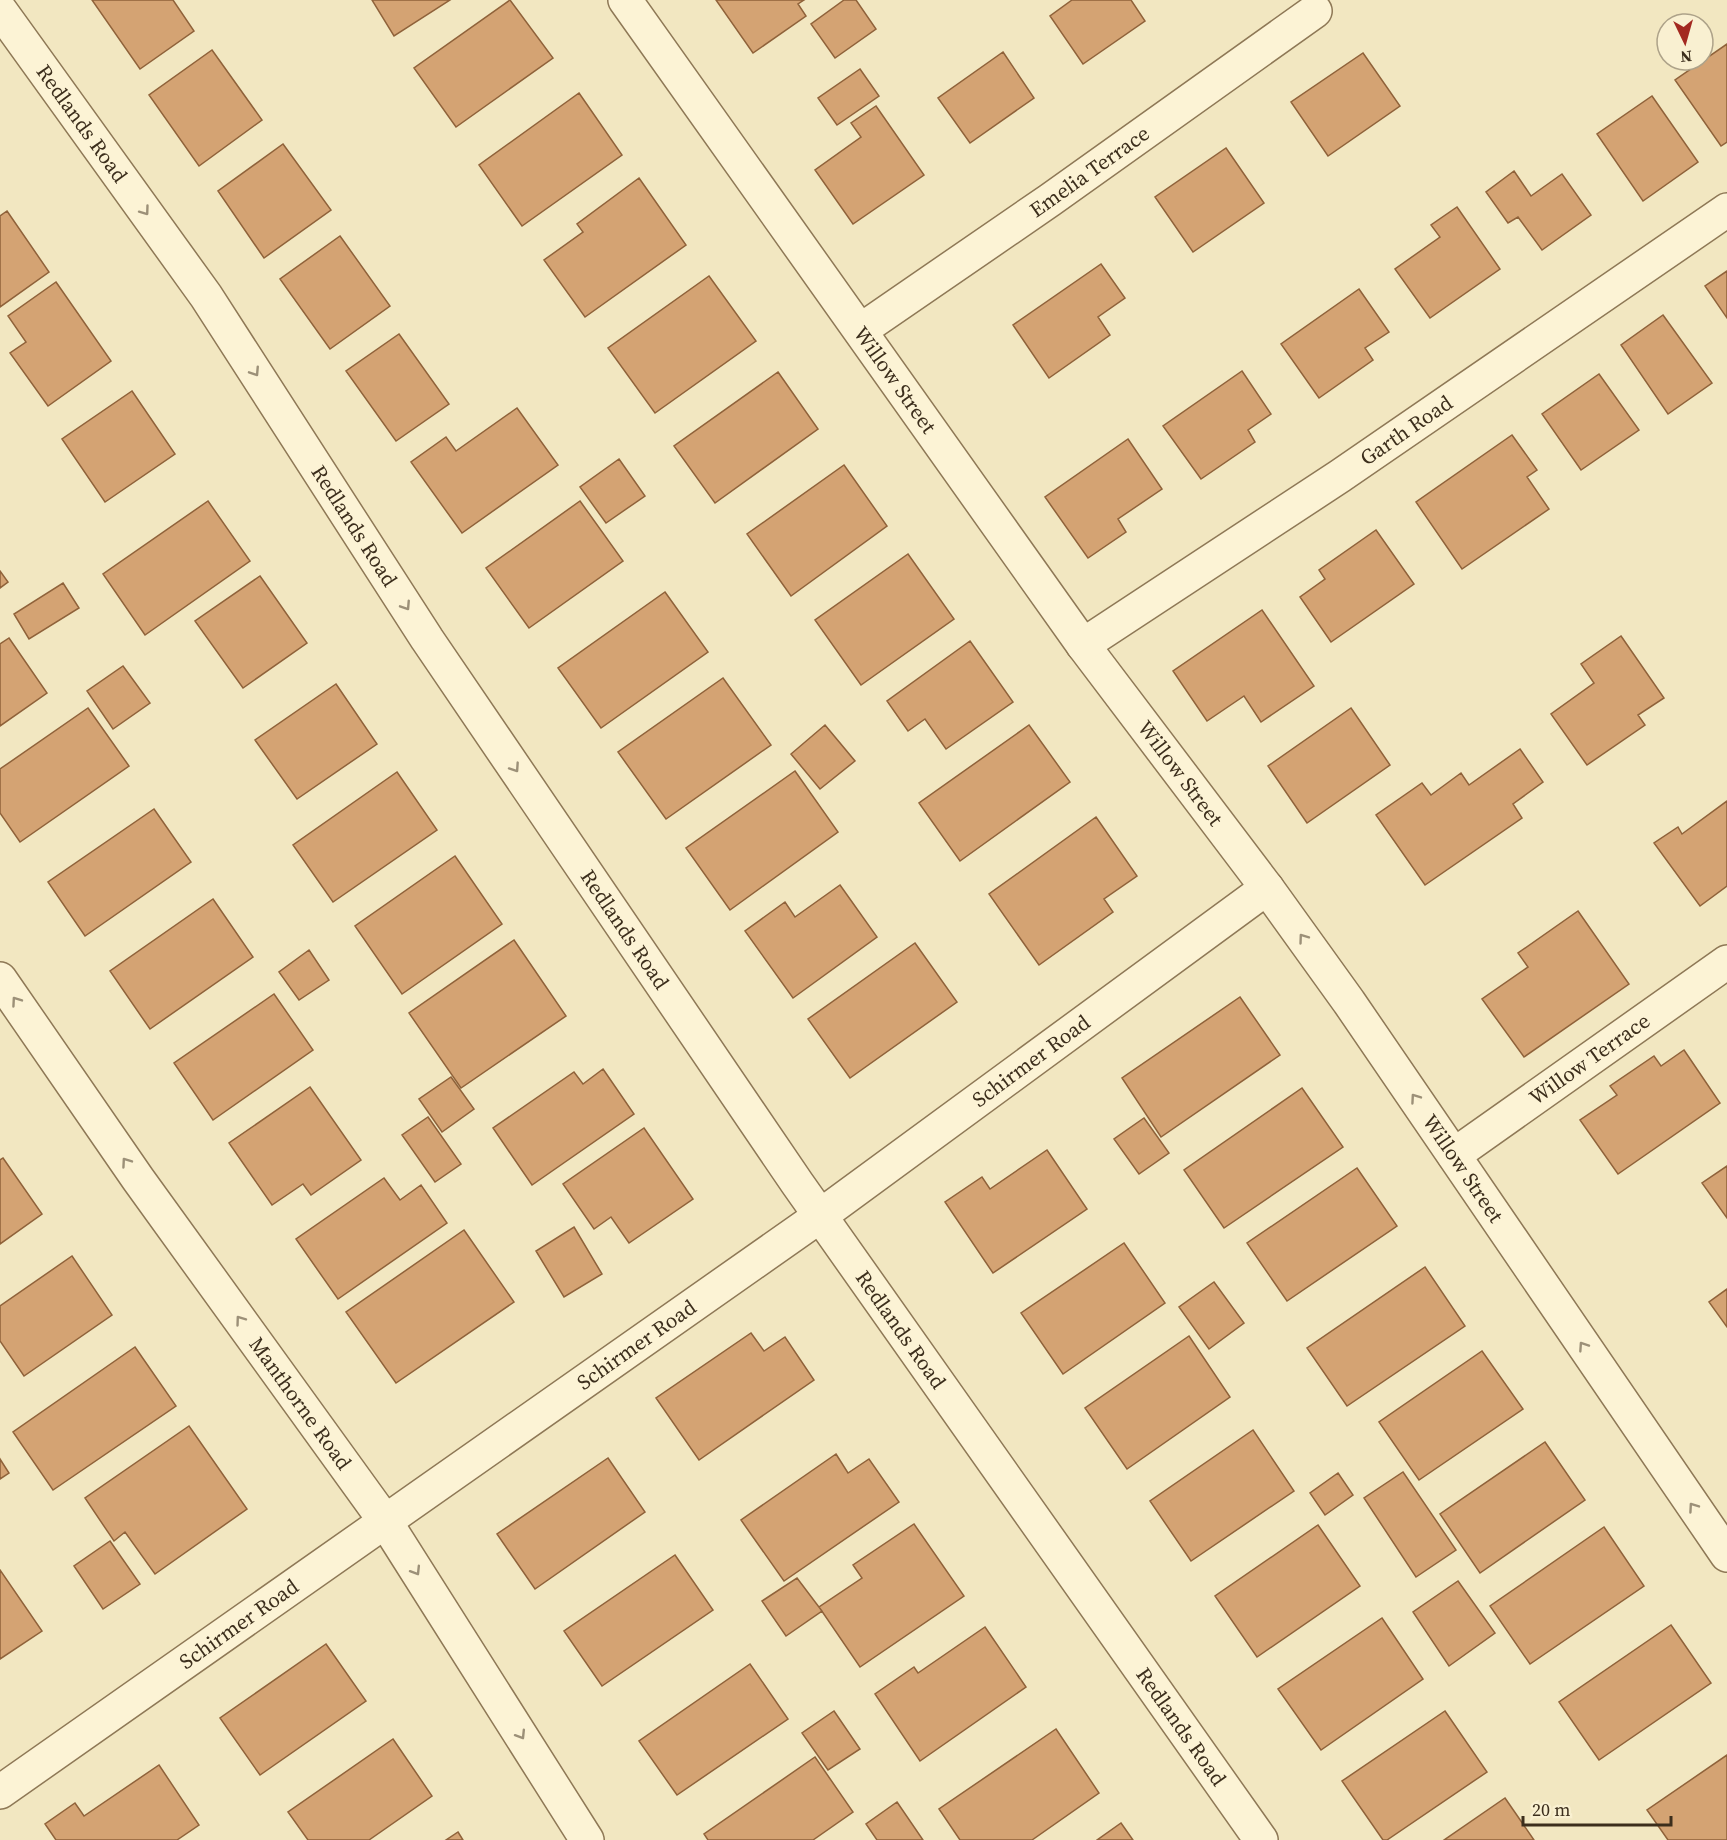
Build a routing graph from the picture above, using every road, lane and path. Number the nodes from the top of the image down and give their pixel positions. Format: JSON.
{"nodes":[{"id":1,"x":625,"y":0,"type":"edge"},
{"id":2,"x":0,"y":10,"type":"edge"},
{"id":3,"x":1316,"y":11,"type":"dead end"},
{"id":4,"x":1727,"y":210,"type":"edge"},
{"id":5,"x":861,"y":330,"type":"junction"},
{"id":6,"x":1083,"y":645,"type":"junction"},
{"id":7,"x":1267,"y":888,"type":"junction"},
{"id":8,"x":1727,"y":962,"type":"edge"},
{"id":9,"x":0,"y":979,"type":"edge"},
{"id":10,"x":1454,"y":1155,"type":"junction"},
{"id":11,"x":820,"y":1216,"type":"junction"},
{"id":12,"x":385,"y":1521,"type":"junction"},
{"id":13,"x":1727,"y":1555,"type":"edge"},
{"id":14,"x":0,"y":1792,"type":"edge"},
{"id":15,"x":587,"y":1840,"type":"edge"},
{"id":16,"x":1261,"y":1840,"type":"edge"}],
"edges":[{"from":1,"to":5,"type":"street","name":"Willow Street"},
{"from":2,"to":11,"type":"street","name":"Redlands Road","one_way":true},
{"from":3,"to":5,"type":"street","name":"Emelia Terrace"},
{"from":4,"to":6,"type":"street","name":"Garth Road"},
{"from":5,"to":6,"type":"street","name":"Willow Street"},
{"from":6,"to":7,"type":"street","name":"Willow Street"},
{"from":10,"to":7,"type":"street","name":"Willow Street","one_way":true},
{"from":7,"to":11,"type":"street","name":"Schirmer Road"},
{"from":8,"to":10,"type":"street","name":"Willow Terrace"},
{"from":12,"to":9,"type":"street","name":"Manthorne Road","one_way":true},
{"from":13,"to":10,"type":"street","name":"Willow Street","one_way":true},
{"from":11,"to":12,"type":"street","name":"Schirmer Road"},
{"from":11,"to":16,"type":"street","name":"Redlands Road"},
{"from":12,"to":14,"type":"street","name":"Schirmer Road"},
{"from":12,"to":15,"type":"street","name":"Manthorne Road","one_way":true}]}
